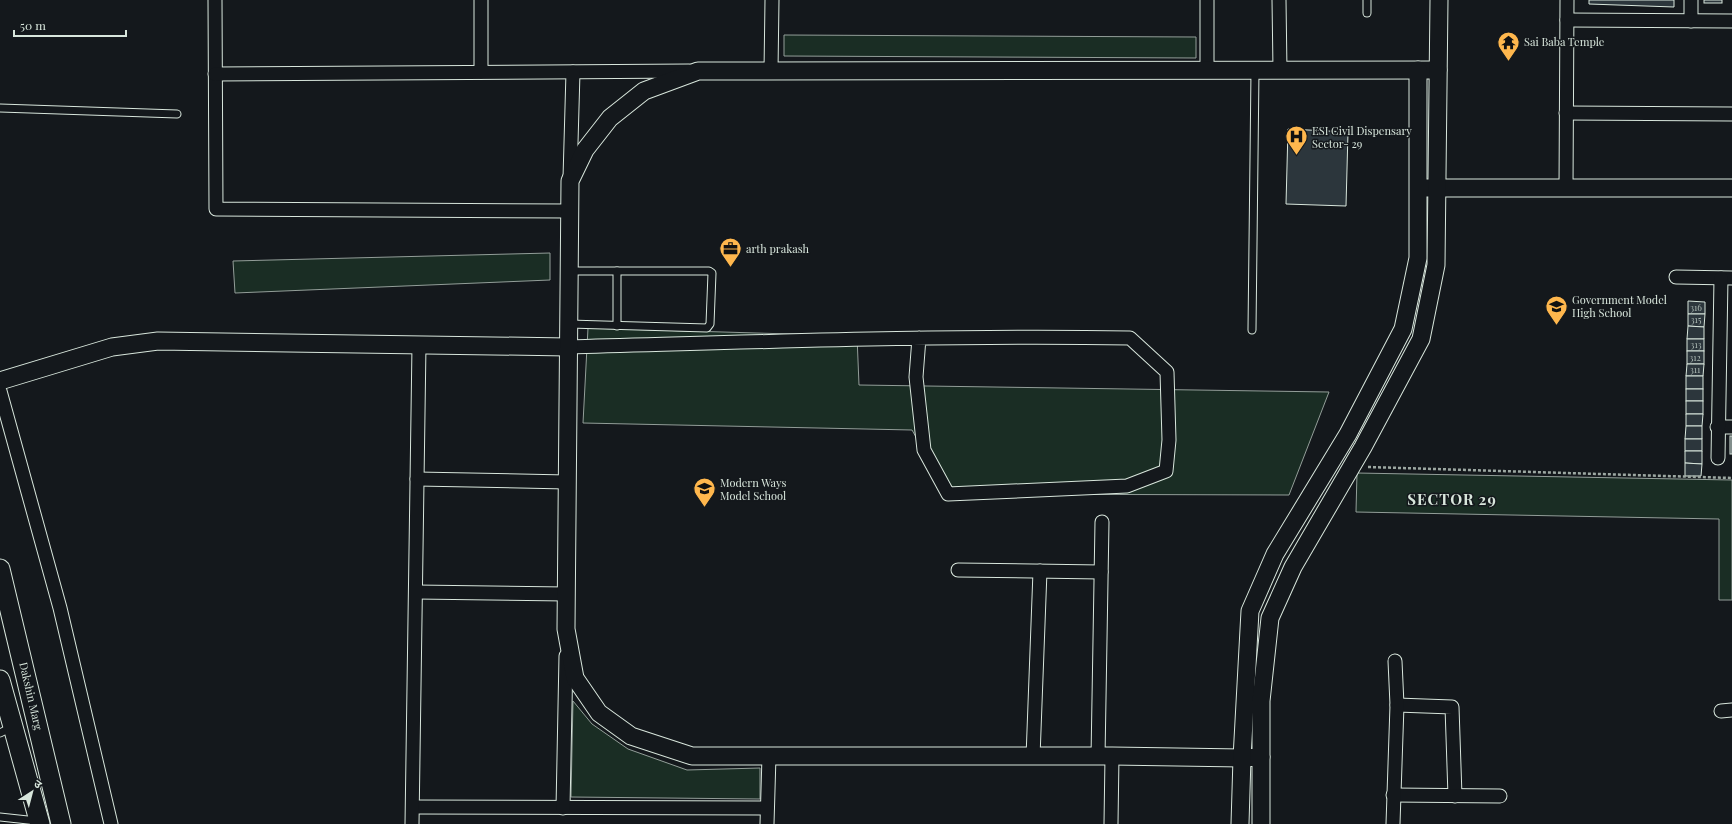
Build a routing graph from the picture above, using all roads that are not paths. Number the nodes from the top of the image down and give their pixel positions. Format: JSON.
{"nodes":[{"id":1,"x":215,"y":0,"type":"edge"},
{"id":2,"x":481,"y":0,"type":"edge"},
{"id":3,"x":772,"y":0,"type":"edge"},
{"id":4,"x":1207,"y":0,"type":"edge"},
{"id":5,"x":1279,"y":0,"type":"edge"},
{"id":6,"x":1367,"y":0,"type":"edge"},
{"id":7,"x":1439,"y":0,"type":"edge"},
{"id":8,"x":1567,"y":0,"type":"edge"},
{"id":9,"x":1691,"y":0,"type":"edge"},
{"id":10,"x":1367,"y":13,"type":"dead end"},
{"id":11,"x":1567,"y":20,"type":"junction"},
{"id":12,"x":1691,"y":21,"type":"junction"},
{"id":13,"x":1732,"y":21,"type":"edge"},
{"id":14,"x":1207,"y":70,"type":"junction"},
{"id":15,"x":1255,"y":70,"type":"junction"},
{"id":16,"x":1280,"y":70,"type":"junction"},
{"id":17,"x":1418,"y":70,"type":"junction"},
{"id":18,"x":1438,"y":70,"type":"junction"},
{"id":19,"x":698,"y":71,"type":"junction"},
{"id":20,"x":771,"y":71,"type":"junction"},
{"id":21,"x":480,"y":72,"type":"junction"},
{"id":22,"x":573,"y":72,"type":"junction"},
{"id":23,"x":215,"y":74,"type":"junction"},
{"id":24,"x":0,"y":108,"type":"edge"},
{"id":25,"x":1566,"y":113,"type":"junction"},
{"id":26,"x":177,"y":114,"type":"dead end"},
{"id":27,"x":1732,"y":114,"type":"edge"},
{"id":28,"x":570,"y":181,"type":"junction"},
{"id":29,"x":1418,"y":188,"type":"junction"},
{"id":30,"x":1437,"y":188,"type":"junction"},
{"id":31,"x":1566,"y":188,"type":"junction"},
{"id":32,"x":1732,"y":188,"type":"edge"},
{"id":33,"x":569,"y":211,"type":"junction"},
{"id":34,"x":569,"y":271,"type":"junction"},
{"id":35,"x":617,"y":271,"type":"junction"},
{"id":36,"x":1676,"y":277,"type":"dead end"},
{"id":37,"x":1726,"y":278,"type":"edge"},
{"id":38,"x":568,"y":324,"type":"junction"},
{"id":39,"x":617,"y":326,"type":"junction"},
{"id":40,"x":1252,"y":330,"type":"dead end"},
{"id":41,"x":919,"y":338,"type":"junction"},
{"id":42,"x":419,"y":345,"type":"junction"},
{"id":43,"x":568,"y":347,"type":"junction"},
{"id":44,"x":0,"y":381,"type":"edge"},
{"id":45,"x":0,"y":391,"type":"edge"},
{"id":46,"x":1717,"y":427,"type":"junction"},
{"id":47,"x":1732,"y":427,"type":"edge"},
{"id":48,"x":1718,"y":458,"type":"dead end"},
{"id":49,"x":417,"y":479,"type":"junction"},
{"id":50,"x":568,"y":482,"type":"junction"},
{"id":51,"x":1102,"y":522,"type":"dead end"},
{"id":52,"x":0,"y":568,"type":"edge"},
{"id":53,"x":958,"y":570,"type":"dead end"},
{"id":54,"x":1040,"y":571,"type":"junction"},
{"id":55,"x":1101,"y":572,"type":"junction"},
{"id":56,"x":416,"y":592,"type":"junction"},
{"id":57,"x":566,"y":594,"type":"junction"},
{"id":58,"x":566,"y":628,"type":"junction"},
{"id":59,"x":1394,"y":661,"type":"dead end"},
{"id":60,"x":0,"y":680,"type":"edge"},
{"id":61,"x":1397,"y":705,"type":"junction"},
{"id":62,"x":6,"y":730,"type":"edge"},
{"id":63,"x":769,"y":756,"type":"junction"},
{"id":64,"x":1033,"y":756,"type":"junction"},
{"id":65,"x":1105,"y":756,"type":"junction"},
{"id":66,"x":1261,"y":757,"type":"junction"},
{"id":67,"x":1242,"y":758,"type":"junction"},
{"id":68,"x":1393,"y":795,"type":"junction"},
{"id":69,"x":1455,"y":796,"type":"junction"},
{"id":70,"x":1500,"y":796,"type":"dead end"},
{"id":71,"x":413,"y":808,"type":"junction"},
{"id":72,"x":563,"y":808,"type":"junction"},
{"id":73,"x":767,"y":808,"type":"junction"},
{"id":74,"x":0,"y":817,"type":"edge"},
{"id":75,"x":40,"y":822,"type":"edge"},
{"id":76,"x":61,"y":824,"type":"edge"},
{"id":77,"x":111,"y":824,"type":"edge"},
{"id":78,"x":412,"y":824,"type":"edge"},
{"id":79,"x":767,"y":824,"type":"edge"},
{"id":80,"x":1111,"y":824,"type":"edge"},
{"id":81,"x":1240,"y":824,"type":"edge"},
{"id":82,"x":1261,"y":824,"type":"edge"},
{"id":83,"x":1393,"y":824,"type":"edge"}],
"edges":[{"from":1,"to":23,"type":"street"},
{"from":2,"to":21,"type":"street"},
{"from":3,"to":20,"type":"street"},
{"from":4,"to":14,"type":"street"},
{"from":5,"to":16,"type":"street"},
{"from":6,"to":10,"type":"lane"},
{"from":7,"to":18,"type":"street"},
{"from":8,"to":11,"type":"street"},
{"from":9,"to":12,"type":"street"},
{"from":11,"to":12,"type":"street"},
{"from":11,"to":25,"type":"street"},
{"from":12,"to":13,"type":"street"},
{"from":14,"to":15,"type":"street"},
{"from":14,"to":20,"type":"street"},
{"from":15,"to":16,"type":"street"},
{"from":15,"to":40,"type":"lane"},
{"from":16,"to":17,"type":"street"},
{"from":17,"to":18,"type":"street"},
{"from":17,"to":29,"type":"street"},
{"from":18,"to":30,"type":"street"},
{"from":19,"to":20,"type":"street"},
{"from":19,"to":22,"type":"street"},
{"from":19,"to":28,"type":"street"},
{"from":21,"to":22,"type":"street"},
{"from":21,"to":23,"type":"street"},
{"from":22,"to":28,"type":"street"},
{"from":23,"to":33,"type":"street"},
{"from":24,"to":26,"type":"lane"},
{"from":25,"to":27,"type":"street"},
{"from":25,"to":31,"type":"street"},
{"from":28,"to":33,"type":"street"},
{"from":29,"to":30,"type":"street"},
{"from":29,"to":67,"type":"street"},
{"from":30,"to":31,"type":"street"},
{"from":30,"to":66,"type":"street"},
{"from":31,"to":32,"type":"street"},
{"from":33,"to":34,"type":"street"},
{"from":34,"to":35,"type":"lane"},
{"from":34,"to":38,"type":"street"},
{"from":35,"to":39,"type":"lane"},
{"from":35,"to":39,"type":"lane"},
{"from":36,"to":37,"type":"street"},
{"from":37,"to":46,"type":"street"},
{"from":38,"to":39,"type":"lane"},
{"from":38,"to":43,"type":"street"},
{"from":41,"to":41,"type":"street"},
{"from":41,"to":43,"type":"street"},
{"from":42,"to":43,"type":"street"},
{"from":42,"to":44,"type":"street"},
{"from":42,"to":49,"type":"street"},
{"from":43,"to":50,"type":"street"},
{"from":45,"to":77,"type":"street"},
{"from":46,"to":47,"type":"street"},
{"from":46,"to":48,"type":"street"},
{"from":49,"to":50,"type":"street"},
{"from":49,"to":56,"type":"street"},
{"from":50,"to":57,"type":"street"},
{"from":51,"to":55,"type":"street"},
{"from":52,"to":76,"type":"main road","name":"Dakshin Marg"},
{"from":53,"to":54,"type":"street"},
{"from":54,"to":55,"type":"street"},
{"from":54,"to":64,"type":"street"},
{"from":55,"to":65,"type":"street"},
{"from":56,"to":57,"type":"street"},
{"from":56,"to":71,"type":"street"},
{"from":57,"to":58,"type":"street"},
{"from":58,"to":63,"type":"street"},
{"from":58,"to":72,"type":"street"},
{"from":59,"to":61,"type":"street"},
{"from":60,"to":62,"type":"main road"},
{"from":61,"to":68,"type":"street"},
{"from":61,"to":69,"type":"street"},
{"from":62,"to":75,"type":"main road"},
{"from":63,"to":64,"type":"street"},
{"from":63,"to":73,"type":"street"},
{"from":64,"to":65,"type":"street"},
{"from":65,"to":67,"type":"street"},
{"from":65,"to":80,"type":"street"},
{"from":66,"to":67,"type":"street"},
{"from":66,"to":82,"type":"street"},
{"from":67,"to":81,"type":"street"},
{"from":68,"to":69,"type":"street"},
{"from":68,"to":83,"type":"street"},
{"from":69,"to":70,"type":"street"},
{"from":71,"to":72,"type":"street"},
{"from":71,"to":78,"type":"street"},
{"from":72,"to":73,"type":"street"},
{"from":73,"to":79,"type":"street"},
{"from":74,"to":75,"type":"lane"}]}
